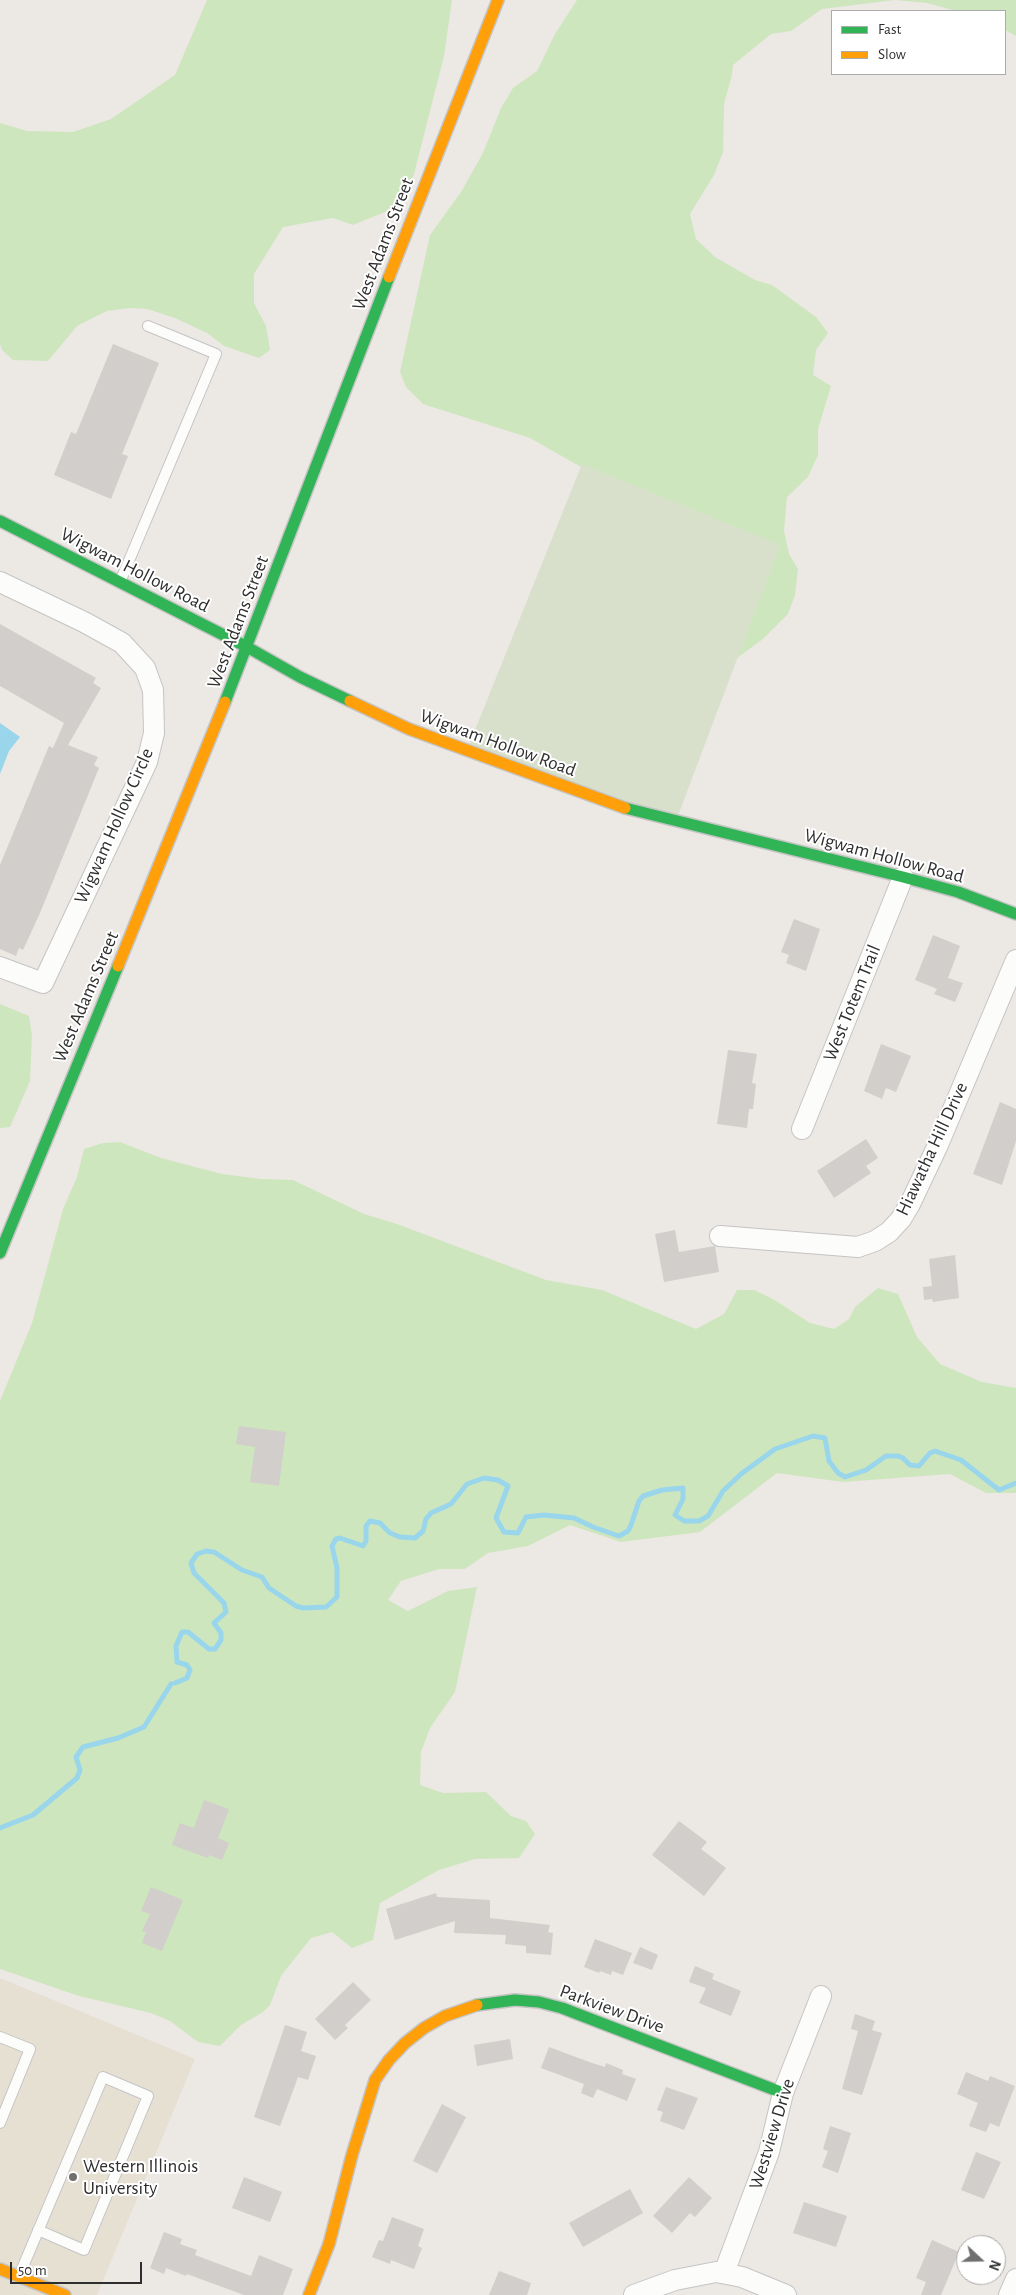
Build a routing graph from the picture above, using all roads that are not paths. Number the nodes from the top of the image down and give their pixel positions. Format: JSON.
{"nodes":[{"id":1,"x":498,"y":0,"type":"edge"},
{"id":2,"x":148,"y":326,"type":"dead end"},
{"id":3,"x":0,"y":521,"type":"edge"},
{"id":4,"x":0,"y":582,"type":"edge"},
{"id":5,"x":120,"y":582,"type":"junction"},
{"id":6,"x":247,"y":647,"type":"junction"},
{"id":7,"x":903,"y":876,"type":"junction"},
{"id":8,"x":1016,"y":914,"type":"edge"},
{"id":9,"x":1016,"y":960,"type":"edge"},
{"id":10,"x":0,"y":966,"type":"edge"},
{"id":11,"x":802,"y":1129,"type":"dead end"},
{"id":12,"x":720,"y":1236,"type":"dead end"},
{"id":13,"x":0,"y":1253,"type":"edge"},
{"id":14,"x":821,"y":1996,"type":"dead end"},
{"id":15,"x":0,"y":2037,"type":"edge"},
{"id":16,"x":783,"y":2093,"type":"junction"},
{"id":17,"x":0,"y":2123,"type":"edge"},
{"id":18,"x":38,"y":2230,"type":"junction"},
{"id":19,"x":0,"y":2270,"type":"edge"},
{"id":20,"x":724,"y":2273,"type":"junction"},
{"id":21,"x":18,"y":2277,"type":"junction"},
{"id":22,"x":1016,"y":2279,"type":"edge"},
{"id":23,"x":65,"y":2295,"type":"edge"},
{"id":24,"x":309,"y":2295,"type":"edge"},
{"id":25,"x":634,"y":2295,"type":"edge"},
{"id":26,"x":786,"y":2295,"type":"edge"},
{"id":27,"x":1009,"y":2295,"type":"edge"}],
"edges":[{"from":1,"to":6,"type":"street","name":"West Adams Street"},
{"from":2,"to":5,"type":"lane"},
{"from":3,"to":5,"type":"street","name":"Wigwam Hollow Road"},
{"from":4,"to":10,"type":"street","name":"Wigwam Hollow Circle"},
{"from":5,"to":6,"type":"street","name":"Wigwam Hollow Road"},
{"from":6,"to":7,"type":"street","name":"Wigwam Hollow Road"},
{"from":6,"to":13,"type":"street","name":"West Adams Street"},
{"from":7,"to":8,"type":"street","name":"Wigwam Hollow Road"},
{"from":7,"to":11,"type":"street","name":"West Totem Trail"},
{"from":9,"to":12,"type":"street","name":"Hiawatha Hill Drive"},
{"from":14,"to":16,"type":"street","name":"Westview Drive"},
{"from":15,"to":17,"type":"lane"},
{"from":16,"to":20,"type":"street","name":"Westview Drive"},
{"from":16,"to":24,"type":"street","name":"Parkview Drive"},
{"from":18,"to":18,"type":"lane"},
{"from":18,"to":21,"type":"lane"},
{"from":19,"to":21,"type":"street"},
{"from":20,"to":25,"type":"street"},
{"from":20,"to":26,"type":"street"},
{"from":21,"to":23,"type":"street"},
{"from":22,"to":27,"type":"street"}]}
